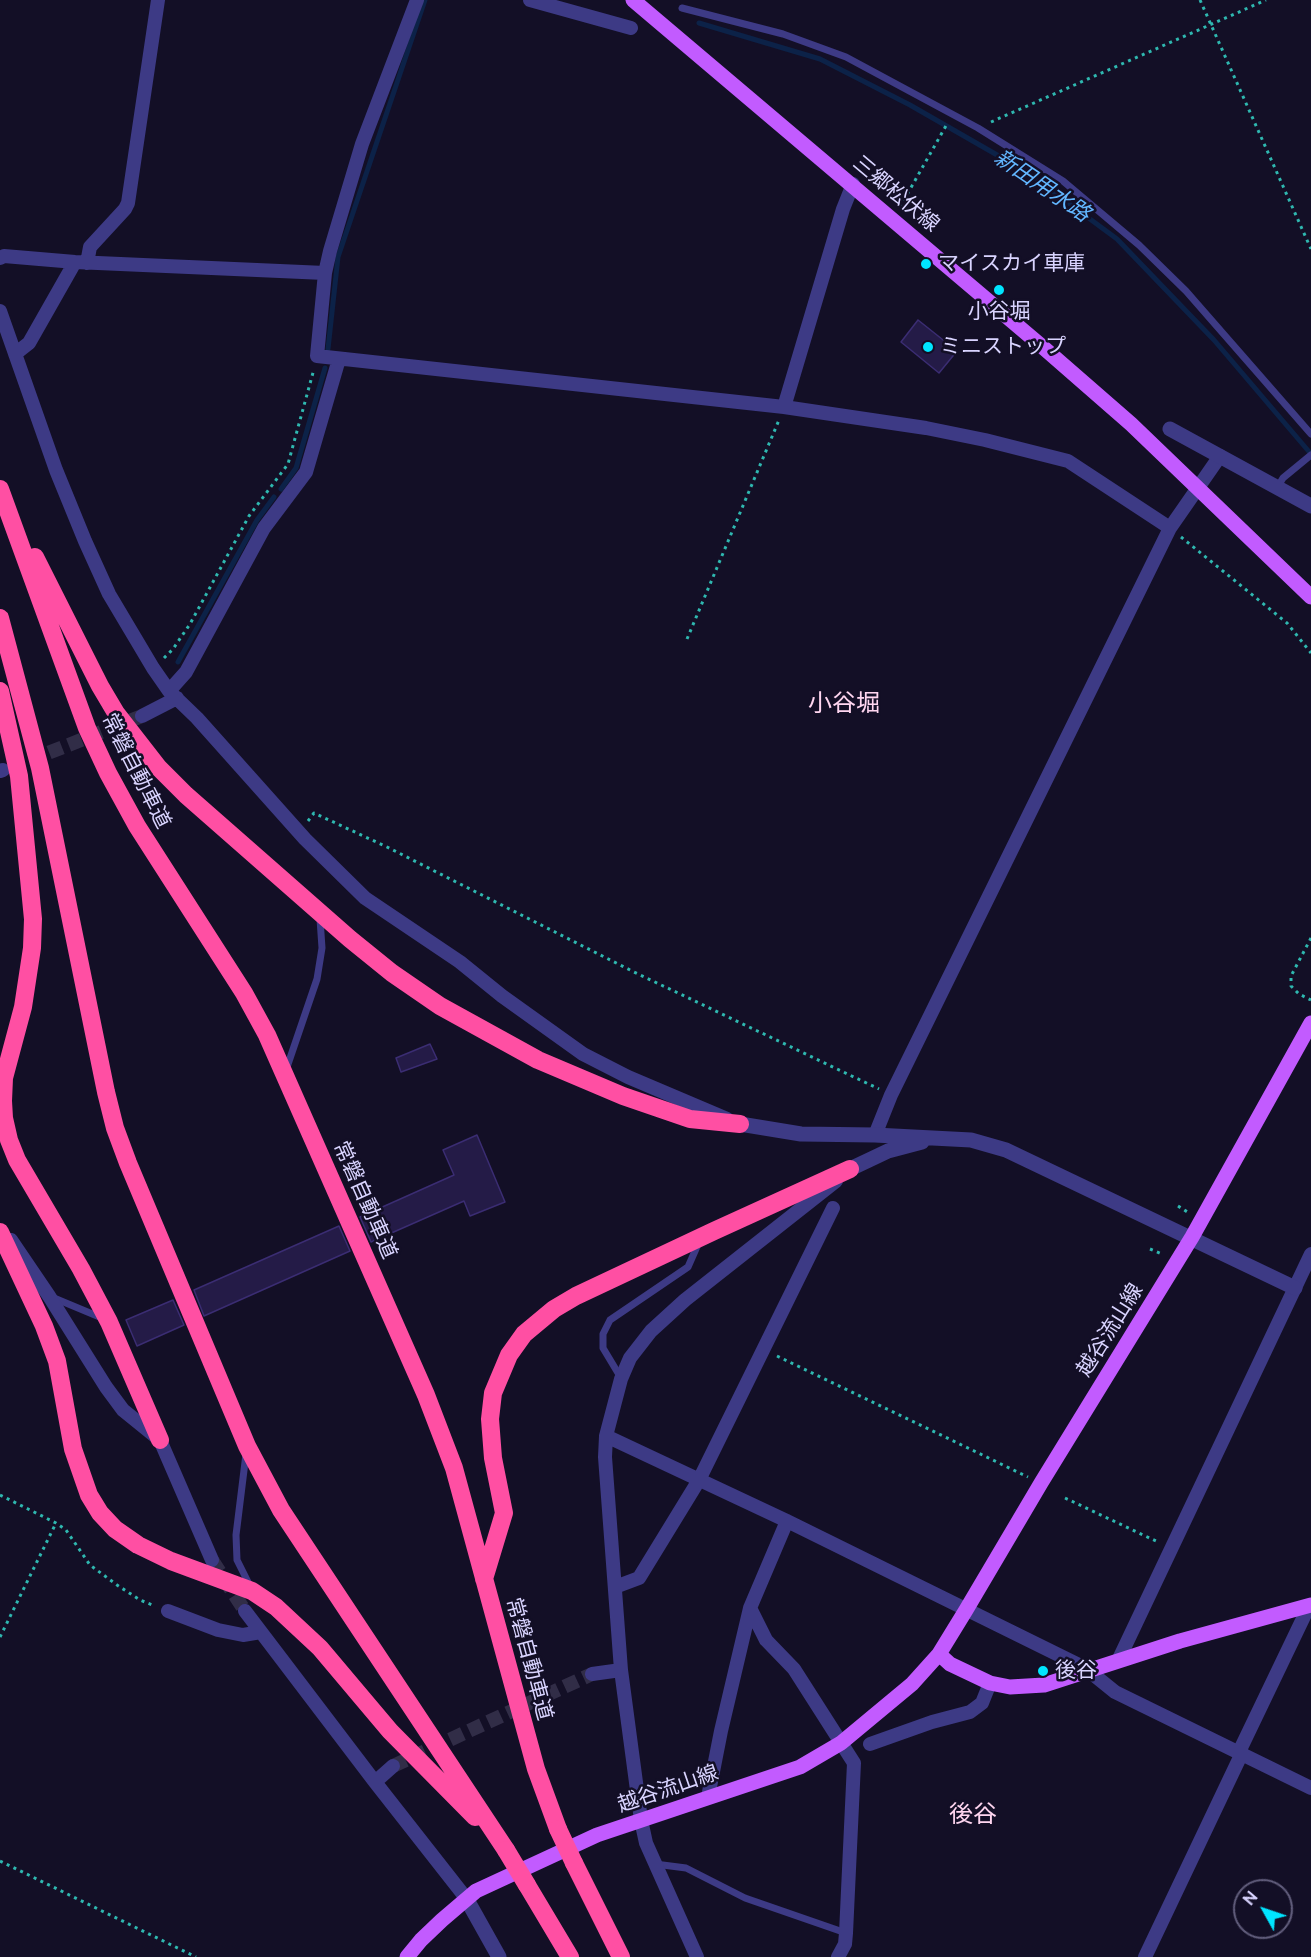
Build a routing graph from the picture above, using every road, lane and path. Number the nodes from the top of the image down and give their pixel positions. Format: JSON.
{"nodes":[{"id":1,"x":158,"y":0,"type":"edge"},
{"id":2,"x":417,"y":0,"type":"edge"},
{"id":3,"x":530,"y":0,"type":"edge"},
{"id":4,"x":633,"y":0,"type":"edge"},
{"id":5,"x":1200,"y":0,"type":"edge"},
{"id":6,"x":1266,"y":0,"type":"edge"},
{"id":7,"x":682,"y":8,"type":"dead end"},
{"id":8,"x":1211,"y":24,"type":"junction"},
{"id":9,"x":631,"y":28,"type":"dead end"},
{"id":10,"x":978,"y":128,"type":"junction"},
{"id":11,"x":940,"y":133,"type":"dead end"},
{"id":12,"x":853,"y":184,"type":"junction"},
{"id":13,"x":892,"y":218,"type":"junction"},
{"id":14,"x":1311,"y":249,"type":"edge"},
{"id":15,"x":0,"y":258,"type":"edge"},
{"id":16,"x":81,"y":262,"type":"junction"},
{"id":17,"x":325,"y":273,"type":"junction"},
{"id":18,"x":0,"y":311,"type":"edge"},
{"id":19,"x":15,"y":354,"type":"junction"},
{"id":20,"x":317,"y":356,"type":"junction"},
{"id":21,"x":339,"y":359,"type":"junction"},
{"id":22,"x":784,"y":407,"type":"junction"},
{"id":23,"x":1170,"y":429,"type":"dead end"},
{"id":24,"x":1311,"y":434,"type":"edge"},
{"id":25,"x":1220,"y":456,"type":"junction"},
{"id":26,"x":1308,"y":458,"type":"edge"},
{"id":27,"x":0,"y":487,"type":"edge"},
{"id":28,"x":1197,"y":488,"type":"junction"},
{"id":29,"x":1277,"y":488,"type":"junction"},
{"id":30,"x":1311,"y":506,"type":"edge"},
{"id":31,"x":1170,"y":528,"type":"junction"},
{"id":32,"x":1311,"y":597,"type":"edge"},
{"id":33,"x":0,"y":618,"type":"edge"},
{"id":34,"x":687,"y":639,"type":"dead end"},
{"id":35,"x":1311,"y":653,"type":"edge"},
{"id":36,"x":153,"y":668,"type":"junction"},
{"id":37,"x":0,"y":691,"type":"edge"},
{"id":38,"x":173,"y":694,"type":"junction"},
{"id":39,"x":142,"y":716,"type":"tunnel mouth"},
{"id":40,"x":298,"y":831,"type":"junction"},
{"id":41,"x":316,"y":908,"type":"junction"},
{"id":42,"x":1311,"y":938,"type":"edge"},
{"id":43,"x":1311,"y":1000,"type":"edge"},
{"id":44,"x":1311,"y":1023,"type":"edge"},
{"id":45,"x":285,"y":1073,"type":"junction"},
{"id":46,"x":891,"y":1095,"type":"junction"},
{"id":47,"x":740,"y":1124,"type":"junction"},
{"id":48,"x":875,"y":1135,"type":"junction"},
{"id":49,"x":945,"y":1138,"type":"junction"},
{"id":50,"x":850,"y":1169,"type":"junction"},
{"id":51,"x":833,"y":1208,"type":"dead end"},
{"id":52,"x":0,"y":1224,"type":"edge"},
{"id":53,"x":0,"y":1232,"type":"edge"},
{"id":54,"x":701,"y":1237,"type":"junction"},
{"id":55,"x":1192,"y":1237,"type":"junction"},
{"id":56,"x":1311,"y":1254,"type":"edge"},
{"id":57,"x":1295,"y":1288,"type":"junction"},
{"id":58,"x":49,"y":1296,"type":"junction"},
{"id":59,"x":109,"y":1322,"type":"junction"},
{"id":60,"x":764,"y":1350,"type":"junction"},
{"id":61,"x":621,"y":1378,"type":"junction"},
{"id":62,"x":606,"y":1436,"type":"junction"},
{"id":63,"x":160,"y":1440,"type":"junction"},
{"id":64,"x":247,"y":1446,"type":"junction"},
{"id":65,"x":699,"y":1480,"type":"junction"},
{"id":66,"x":1041,"y":1483,"type":"junction"},
{"id":67,"x":0,"y":1495,"type":"edge"},
{"id":68,"x":1065,"y":1497,"type":"dead end"},
{"id":69,"x":787,"y":1521,"type":"junction"},
{"id":70,"x":57,"y":1523,"type":"junction"},
{"id":71,"x":1171,"y":1548,"type":"junction"},
{"id":72,"x":212,"y":1560,"type":"tunnel mouth"},
{"id":73,"x":484,"y":1579,"type":"junction"},
{"id":74,"x":615,"y":1587,"type":"junction"},
{"id":75,"x":252,"y":1591,"type":"junction"},
{"id":76,"x":1310,"y":1606,"type":"edge"},
{"id":77,"x":750,"y":1608,"type":"junction"},
{"id":78,"x":966,"y":1610,"type":"junction"},
{"id":79,"x":168,"y":1611,"type":"joint"},
{"id":80,"x":245,"y":1611,"type":"tunnel mouth"},
{"id":81,"x":261,"y":1632,"type":"junction"},
{"id":82,"x":0,"y":1637,"type":"edge"},
{"id":83,"x":939,"y":1654,"type":"junction"},
{"id":84,"x":1118,"y":1661,"type":"junction"},
{"id":85,"x":621,"y":1670,"type":"junction"},
{"id":86,"x":1089,"y":1671,"type":"junction"},
{"id":87,"x":592,"y":1674,"type":"tunnel mouth"},
{"id":88,"x":990,"y":1683,"type":"junction"},
{"id":89,"x":842,"y":1743,"type":"junction"},
{"id":90,"x":870,"y":1744,"type":"dead end"},
{"id":91,"x":1240,"y":1753,"type":"junction"},
{"id":92,"x":393,"y":1766,"type":"tunnel mouth"},
{"id":93,"x":375,"y":1782,"type":"junction"},
{"id":94,"x":1311,"y":1788,"type":"edge"},
{"id":95,"x":708,"y":1797,"type":"junction"},
{"id":96,"x":641,"y":1820,"type":"junction"},
{"id":97,"x":503,"y":1846,"type":"junction"},
{"id":98,"x":0,"y":1861,"type":"edge"},
{"id":99,"x":655,"y":1864,"type":"junction"},
{"id":100,"x":466,"y":1898,"type":"junction"},
{"id":101,"x":846,"y":1933,"type":"junction"},
{"id":102,"x":196,"y":1957,"type":"edge"},
{"id":103,"x":407,"y":1957,"type":"edge"},
{"id":104,"x":499,"y":1957,"type":"edge"},
{"id":105,"x":570,"y":1957,"type":"edge"},
{"id":106,"x":621,"y":1957,"type":"edge"},
{"id":107,"x":697,"y":1957,"type":"edge"},
{"id":108,"x":838,"y":1957,"type":"edge"},
{"id":109,"x":1145,"y":1957,"type":"edge"}],
"edges":[{"from":1,"to":16,"type":"street"},
{"from":2,"to":17,"type":"street"},
{"from":3,"to":9,"type":"street"},
{"from":4,"to":12,"type":"main road","name":"三郷松伏線"},
{"from":5,"to":8,"type":"path"},
{"from":6,"to":8,"type":"path"},
{"from":7,"to":10,"type":"lane"},
{"from":8,"to":10,"type":"path"},
{"from":8,"to":14,"type":"path"},
{"from":10,"to":24,"type":"lane"},
{"from":11,"to":13,"type":"path"},
{"from":12,"to":13,"type":"main road","name":"三郷松伏線"},
{"from":12,"to":22,"type":"street"},
{"from":13,"to":28,"type":"main road","name":"三郷松伏線"},
{"from":15,"to":16,"type":"street"},
{"from":16,"to":17,"type":"street"},
{"from":16,"to":19,"type":"street"},
{"from":17,"to":20,"type":"street"},
{"from":18,"to":19,"type":"street"},
{"from":19,"to":36,"type":"street"},
{"from":20,"to":21,"type":"street"},
{"from":20,"to":36,"type":"path"},
{"from":21,"to":22,"type":"street"},
{"from":21,"to":38,"type":"street"},
{"from":22,"to":31,"type":"street"},
{"from":22,"to":34,"type":"path"},
{"from":23,"to":25,"type":"street"},
{"from":25,"to":28,"type":"street"},
{"from":25,"to":29,"type":"street"},
{"from":26,"to":29,"type":"lane"},
{"from":27,"to":41,"type":"highway"},
{"from":27,"to":45,"type":"highway","name":"常磐自動車道"},
{"from":28,"to":31,"type":"street"},
{"from":28,"to":32,"type":"main road","name":"三郷松伏線"},
{"from":29,"to":30,"type":"street"},
{"from":31,"to":35,"type":"path"},
{"from":31,"to":46,"type":"street"},
{"from":33,"to":64,"type":"highway"},
{"from":36,"to":38,"type":"street"},
{"from":37,"to":59,"type":"highway"},
{"from":38,"to":39,"type":"street"},
{"from":38,"to":40,"type":"street"},
{"from":40,"to":46,"type":"path"},
{"from":40,"to":47,"type":"street"},
{"from":41,"to":45,"type":"lane"},
{"from":41,"to":47,"type":"highway"},
{"from":42,"to":43,"type":"path"},
{"from":44,"to":55,"type":"main road","name":"越谷流山線"},
{"from":45,"to":73,"type":"highway","name":"常磐自動車道"},
{"from":46,"to":48,"type":"street"},
{"from":47,"to":48,"type":"street"},
{"from":48,"to":49,"type":"street"},
{"from":49,"to":50,"type":"street"},
{"from":49,"to":55,"type":"street"},
{"from":50,"to":54,"type":"highway"},
{"from":50,"to":61,"type":"street"},
{"from":51,"to":60,"type":"street"},
{"from":52,"to":58,"type":"street"},
{"from":53,"to":75,"type":"highway"},
{"from":54,"to":61,"type":"lane"},
{"from":54,"to":73,"type":"highway"},
{"from":55,"to":57,"type":"street"},
{"from":55,"to":66,"type":"main road","name":"越谷流山線"},
{"from":56,"to":57,"type":"street"},
{"from":57,"to":71,"type":"street"},
{"from":58,"to":59,"type":"lane"},
{"from":58,"to":63,"type":"street"},
{"from":59,"to":63,"type":"highway"},
{"from":60,"to":65,"type":"street"},
{"from":60,"to":66,"type":"path"},
{"from":61,"to":62,"type":"street"},
{"from":62,"to":65,"type":"street"},
{"from":62,"to":74,"type":"street"},
{"from":63,"to":72,"type":"street"},
{"from":64,"to":75,"type":"lane"},
{"from":64,"to":97,"type":"highway"},
{"from":65,"to":69,"type":"street"},
{"from":65,"to":74,"type":"street"},
{"from":66,"to":78,"type":"main road","name":"越谷流山線"},
{"from":67,"to":70,"type":"path"},
{"from":68,"to":71,"type":"path"},
{"from":69,"to":77,"type":"street"},
{"from":69,"to":78,"type":"street"},
{"from":70,"to":79,"type":"path"},
{"from":70,"to":82,"type":"path"},
{"from":71,"to":84,"type":"street"},
{"from":73,"to":106,"type":"highway","name":"常磐自動車道","bridge":true},
{"from":74,"to":85,"type":"street"},
{"from":75,"to":97,"type":"highway"},
{"from":76,"to":84,"type":"main road"},
{"from":76,"to":91,"type":"street"},
{"from":77,"to":89,"type":"street"},
{"from":77,"to":95,"type":"street"},
{"from":78,"to":83,"type":"main road","name":"越谷流山線"},
{"from":78,"to":86,"type":"street"},
{"from":79,"to":81,"type":"street"},
{"from":80,"to":81,"type":"street"},
{"from":81,"to":93,"type":"street"},
{"from":83,"to":88,"type":"main road"},
{"from":83,"to":89,"type":"main road","name":"越谷流山線"},
{"from":84,"to":86,"type":"main road"},
{"from":85,"to":87,"type":"street"},
{"from":85,"to":96,"type":"street"},
{"from":86,"to":88,"type":"main road"},
{"from":86,"to":91,"type":"street"},
{"from":88,"to":90,"type":"street"},
{"from":89,"to":95,"type":"main road","name":"越谷流山線"},
{"from":89,"to":101,"type":"street"},
{"from":91,"to":94,"type":"street"},
{"from":91,"to":109,"type":"street"},
{"from":92,"to":93,"type":"street"},
{"from":93,"to":100,"type":"street"},
{"from":95,"to":96,"type":"main road","name":"越谷流山線"},
{"from":96,"to":99,"type":"street"},
{"from":96,"to":100,"type":"main road","name":"越谷流山線"},
{"from":97,"to":105,"type":"highway","bridge":true},
{"from":98,"to":102,"type":"path"},
{"from":99,"to":101,"type":"lane"},
{"from":99,"to":107,"type":"street"},
{"from":100,"to":103,"type":"main road","name":"越谷流山線"},
{"from":100,"to":104,"type":"street"},
{"from":101,"to":108,"type":"street"}]}
